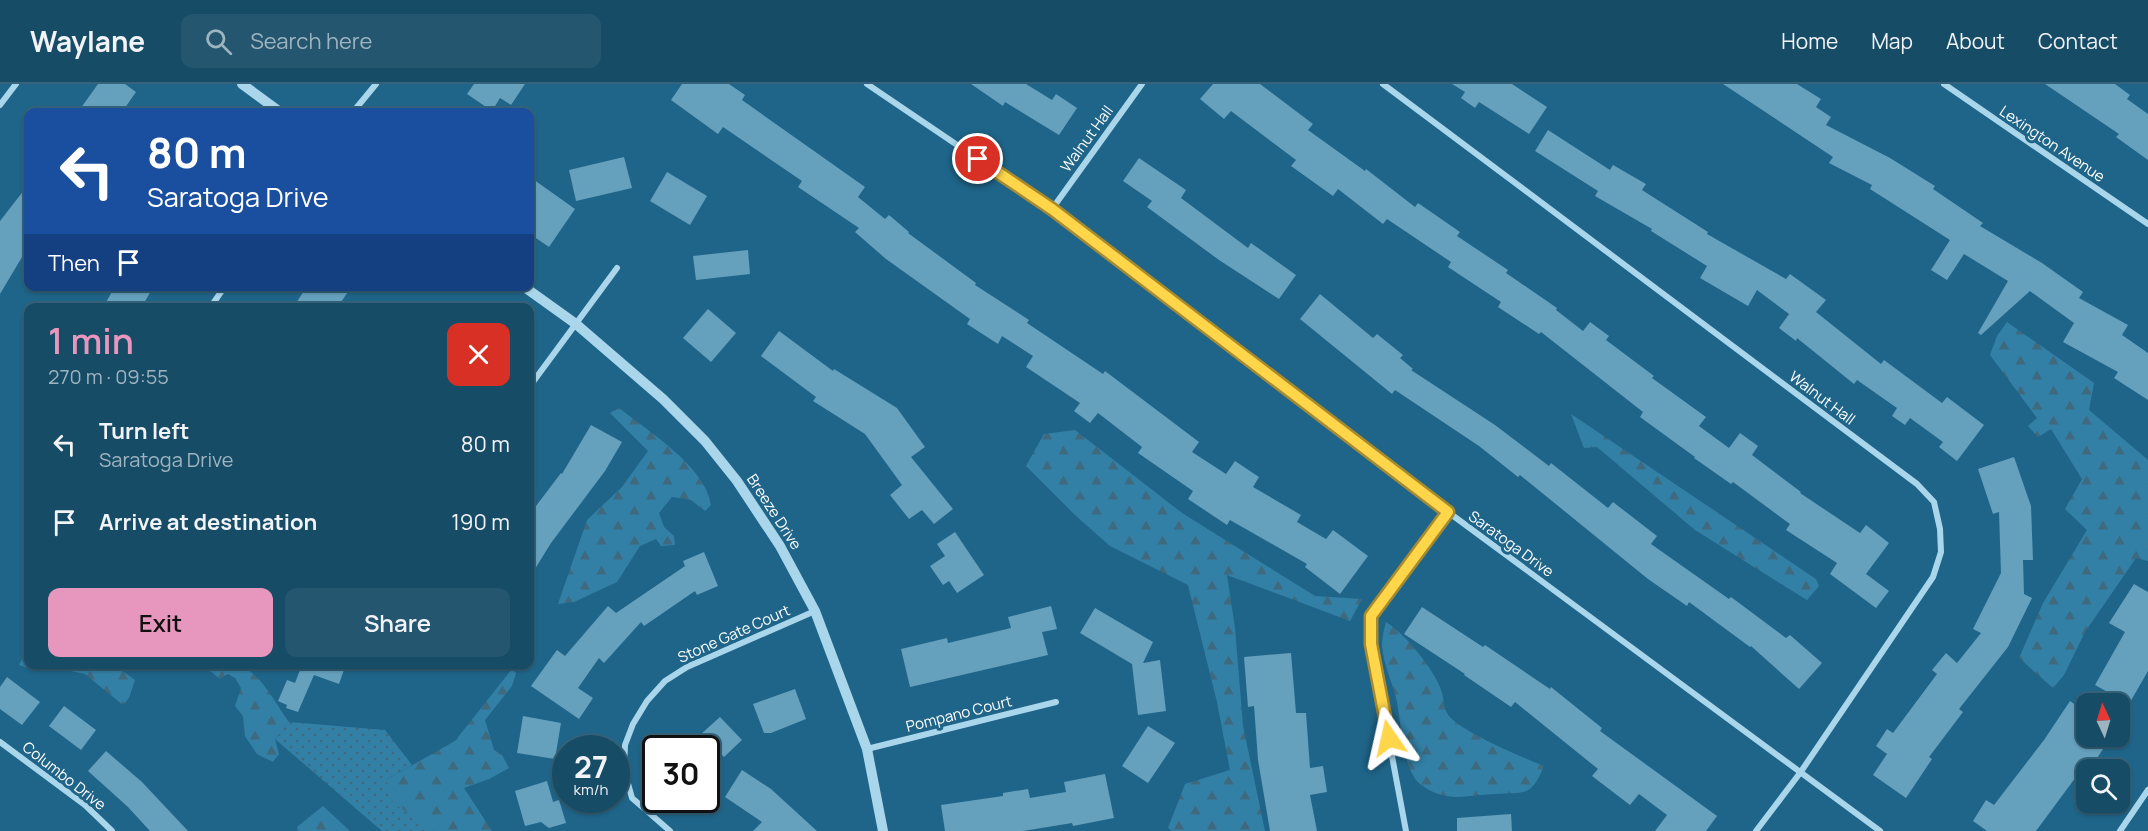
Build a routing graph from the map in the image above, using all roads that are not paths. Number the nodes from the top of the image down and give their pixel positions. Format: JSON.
{"nodes":[{"id":1,"x":16,"y":84,"type":"edge"},
{"id":2,"x":242,"y":84,"type":"edge"},
{"id":3,"x":376,"y":84,"type":"edge"},
{"id":4,"x":867,"y":84,"type":"edge"},
{"id":5,"x":1142,"y":84,"type":"edge"},
{"id":6,"x":1383,"y":84,"type":"edge"},
{"id":7,"x":1944,"y":84,"type":"edge"},
{"id":8,"x":0,"y":105,"type":"edge"},
{"id":9,"x":275,"y":108,"type":"edge"},
{"id":10,"x":357,"y":108,"type":"edge"},
{"id":11,"x":1052,"y":209,"type":"junction"},
{"id":12,"x":2148,"y":224,"type":"edge"},
{"id":13,"x":617,"y":268,"type":"dead end"},
{"id":14,"x":530,"y":291,"type":"edge"},
{"id":15,"x":576,"y":324,"type":"junction"},
{"id":16,"x":534,"y":381,"type":"edge"},
{"id":17,"x":1448,"y":512,"type":"junction"},
{"id":18,"x":815,"y":611,"type":"junction"},
{"id":19,"x":1056,"y":702,"type":"dead end"},
{"id":20,"x":0,"y":742,"type":"edge"},
{"id":21,"x":867,"y":749,"type":"junction"},
{"id":22,"x":1800,"y":773,"type":"junction"},
{"id":23,"x":2148,"y":790,"type":"edge"},
{"id":24,"x":112,"y":831,"type":"edge"},
{"id":25,"x":670,"y":831,"type":"edge"},
{"id":26,"x":883,"y":831,"type":"edge"},
{"id":27,"x":1406,"y":831,"type":"edge"},
{"id":28,"x":1756,"y":831,"type":"edge"},
{"id":29,"x":1880,"y":831,"type":"edge"},
{"id":30,"x":2120,"y":831,"type":"edge"}],
"edges":[{"from":1,"to":8,"type":"street"},
{"from":2,"to":9,"type":"street"},
{"from":3,"to":10,"type":"street"},
{"from":4,"to":11,"type":"street","name":"Saratoga Drive"},
{"from":5,"to":11,"type":"street","name":"Walnut Hall"},
{"from":6,"to":22,"type":"street","name":"Walnut Hall"},
{"from":7,"to":12,"type":"street","name":"Lexington Avenue"},
{"from":11,"to":17,"type":"street","name":"Saratoga Drive"},
{"from":13,"to":15,"type":"street"},
{"from":14,"to":15,"type":"street","name":"Breeze Drive"},
{"from":15,"to":16,"type":"street"},
{"from":15,"to":18,"type":"street","name":"Breeze Drive"},
{"from":17,"to":22,"type":"street","name":"Saratoga Drive"},
{"from":17,"to":27,"type":"street"},
{"from":18,"to":21,"type":"street","name":"Breeze Drive"},
{"from":18,"to":25,"type":"street","name":"Stone Gate Court"},
{"from":19,"to":21,"type":"street","name":"Pompano Court"},
{"from":20,"to":24,"type":"street","name":"Columbo Drive"},
{"from":21,"to":26,"type":"street","name":"Breeze Drive"},
{"from":22,"to":28,"type":"street","name":"Walnut Hall"},
{"from":22,"to":29,"type":"street","name":"Saratoga Drive"},
{"from":23,"to":30,"type":"street"}]}
